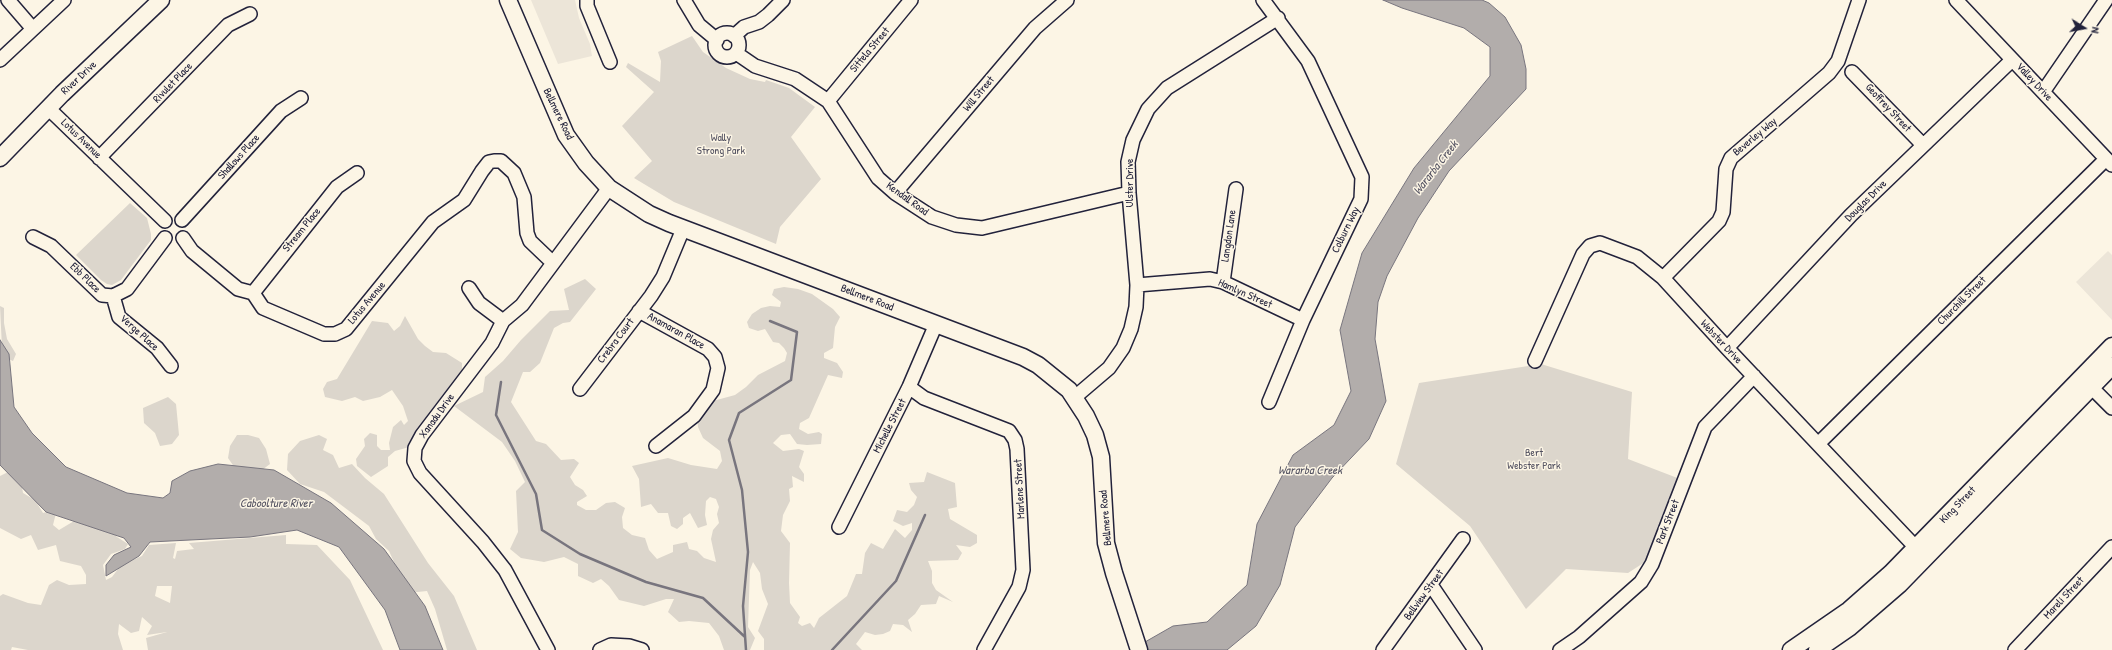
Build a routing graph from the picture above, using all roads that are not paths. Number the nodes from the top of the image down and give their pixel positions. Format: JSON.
{"nodes":[{"id":1,"x":8,"y":0,"type":"edge"},
{"id":2,"x":64,"y":0,"type":"edge"},
{"id":3,"x":161,"y":0,"type":"edge"},
{"id":4,"x":508,"y":0,"type":"edge"},
{"id":5,"x":587,"y":0,"type":"edge"},
{"id":6,"x":684,"y":0,"type":"edge"},
{"id":7,"x":784,"y":0,"type":"edge"},
{"id":8,"x":912,"y":0,"type":"edge"},
{"id":9,"x":1067,"y":0,"type":"edge"},
{"id":10,"x":1263,"y":0,"type":"edge"},
{"id":11,"x":1859,"y":0,"type":"edge"},
{"id":12,"x":1956,"y":0,"type":"edge"},
{"id":13,"x":2106,"y":0,"type":"edge"},
{"id":14,"x":250,"y":14,"type":"dead end"},
{"id":15,"x":1278,"y":18,"type":"junction"},
{"id":16,"x":33,"y":29,"type":"junction"},
{"id":17,"x":734,"y":36,"type":"junction"},
{"id":18,"x":717,"y":40,"type":"junction"},
{"id":19,"x":736,"y":53,"type":"junction"},
{"id":20,"x":0,"y":60,"type":"edge"},
{"id":21,"x":2012,"y":60,"type":"junction"},
{"id":22,"x":610,"y":62,"type":"dead end"},
{"id":23,"x":1852,"y":72,"type":"dead end"},
{"id":24,"x":2043,"y":92,"type":"junction"},
{"id":25,"x":301,"y":98,"type":"dead end"},
{"id":26,"x":828,"y":100,"type":"junction"},
{"id":27,"x":48,"y":108,"type":"junction"},
{"id":28,"x":1923,"y":146,"type":"junction"},
{"id":29,"x":0,"y":158,"type":"edge"},
{"id":30,"x":99,"y":158,"type":"junction"},
{"id":31,"x":2109,"y":162,"type":"edge"},
{"id":32,"x":357,"y":173,"type":"dead end"},
{"id":33,"x":609,"y":188,"type":"junction"},
{"id":34,"x":1236,"y":189,"type":"dead end"},
{"id":35,"x":895,"y":193,"type":"junction"},
{"id":36,"x":1129,"y":193,"type":"junction"},
{"id":37,"x":182,"y":220,"type":"junction"},
{"id":38,"x":165,"y":221,"type":"junction"},
{"id":39,"x":682,"y":229,"type":"junction"},
{"id":40,"x":33,"y":237,"type":"dead end"},
{"id":41,"x":165,"y":238,"type":"junction"},
{"id":42,"x":182,"y":238,"type":"junction"},
{"id":43,"x":552,"y":262,"type":"junction"},
{"id":44,"x":1663,"y":278,"type":"junction"},
{"id":45,"x":1223,"y":282,"type":"junction"},
{"id":46,"x":1137,"y":284,"type":"junction"},
{"id":47,"x":469,"y":288,"type":"dead end"},
{"id":48,"x":253,"y":293,"type":"junction"},
{"id":49,"x":113,"y":296,"type":"junction"},
{"id":50,"x":639,"y":311,"type":"junction"},
{"id":51,"x":1303,"y":320,"type":"junction"},
{"id":52,"x":503,"y":322,"type":"junction"},
{"id":53,"x":936,"y":324,"type":"junction"},
{"id":54,"x":2112,"y":346,"type":"edge"},
{"id":55,"x":1727,"y":348,"type":"junction"},
{"id":56,"x":1535,"y":361,"type":"dead end"},
{"id":57,"x":171,"y":366,"type":"dead end"},
{"id":58,"x":2112,"y":366,"type":"edge"},
{"id":59,"x":1754,"y":376,"type":"junction"},
{"id":60,"x":2086,"y":382,"type":"junction"},
{"id":61,"x":909,"y":387,"type":"junction"},
{"id":62,"x":580,"y":389,"type":"dead end"},
{"id":63,"x":1075,"y":397,"type":"junction"},
{"id":64,"x":1269,"y":402,"type":"dead end"},
{"id":65,"x":2112,"y":408,"type":"edge"},
{"id":66,"x":1818,"y":444,"type":"junction"},
{"id":67,"x":656,"y":446,"type":"dead end"},
{"id":68,"x":839,"y":527,"type":"dead end"},
{"id":69,"x":1463,"y":539,"type":"dead end"},
{"id":70,"x":2112,"y":547,"type":"edge"},
{"id":71,"x":1921,"y":554,"type":"junction"},
{"id":72,"x":1431,"y":585,"type":"junction"},
{"id":73,"x":2023,"y":647,"type":"edge"},
{"id":74,"x":548,"y":650,"type":"edge"},
{"id":75,"x":600,"y":650,"type":"edge"},
{"id":76,"x":642,"y":650,"type":"edge"},
{"id":77,"x":984,"y":650,"type":"edge"},
{"id":78,"x":1139,"y":650,"type":"edge"},
{"id":79,"x":1383,"y":650,"type":"edge"},
{"id":80,"x":1475,"y":650,"type":"edge"},
{"id":81,"x":1560,"y":650,"type":"edge"},
{"id":82,"x":1791,"y":650,"type":"edge"},
{"id":83,"x":1817,"y":650,"type":"edge"}],
"edges":[{"from":1,"to":16,"type":"street"},
{"from":2,"to":16,"type":"street"},
{"from":3,"to":27,"type":"main road","name":"River Drive"},
{"from":4,"to":33,"type":"main road","name":"Bellmere Road"},
{"from":5,"to":22,"type":"street"},
{"from":6,"to":18,"type":"street"},
{"from":7,"to":17,"type":"street"},
{"from":8,"to":26,"type":"street","name":"Sittela Street"},
{"from":9,"to":35,"type":"street","name":"Will Street"},
{"from":10,"to":15,"type":"street","name":"Colburn Way"},
{"from":11,"to":44,"type":"street","name":"Beverley Way"},
{"from":12,"to":21,"type":"street","name":"Valley Drive"},
{"from":13,"to":24,"type":"street"},
{"from":14,"to":30,"type":"street","name":"Rivulet Place"},
{"from":15,"to":36,"type":"street","name":"Ulster Drive"},
{"from":15,"to":51,"type":"street","name":"Colburn Way"},
{"from":16,"to":20,"type":"street"},
{"from":17,"to":18,"type":"street"},
{"from":17,"to":19,"type":"street"},
{"from":18,"to":19,"type":"street"},
{"from":19,"to":26,"type":"street","name":"Kendall Road"},
{"from":21,"to":24,"type":"street","name":"Valley Drive"},
{"from":21,"to":28,"type":"street","name":"Douglas Drive"},
{"from":23,"to":28,"type":"street","name":"Geoffrey Street"},
{"from":24,"to":31,"type":"street","name":"Valley Drive"},
{"from":25,"to":37,"type":"street","name":"Shallows Place"},
{"from":26,"to":35,"type":"street","name":"Kendall Road"},
{"from":27,"to":29,"type":"main road","name":"River Drive"},
{"from":27,"to":30,"type":"street","name":"Lotus Avenue"},
{"from":28,"to":55,"type":"street","name":"Douglas Drive"},
{"from":30,"to":38,"type":"street","name":"Lotus Avenue"},
{"from":31,"to":66,"type":"street","name":"Churchill Street"},
{"from":32,"to":48,"type":"street","name":"Stream Place"},
{"from":33,"to":39,"type":"main road","name":"Bellmere Road"},
{"from":33,"to":43,"type":"street","name":"Xanadu Drive"},
{"from":34,"to":45,"type":"street","name":"Langdon Lane"},
{"from":35,"to":36,"type":"street","name":"Kendall Road"},
{"from":36,"to":46,"type":"street","name":"Ulster Drive"},
{"from":37,"to":38,"type":"street"},
{"from":37,"to":42,"type":"street"},
{"from":38,"to":41,"type":"street"},
{"from":39,"to":50,"type":"street","name":"Crebra Court"},
{"from":39,"to":53,"type":"main road","name":"Bellmere Road"},
{"from":40,"to":49,"type":"street","name":"Ebb Place"},
{"from":41,"to":42,"type":"street"},
{"from":41,"to":49,"type":"street","name":"Ebb Place"},
{"from":42,"to":48,"type":"street"},
{"from":43,"to":48,"type":"street","name":"Lotus Avenue"},
{"from":43,"to":52,"type":"street","name":"Xanadu Drive"},
{"from":44,"to":55,"type":"street","name":"Webster Drive"},
{"from":44,"to":56,"type":"street","name":"Webster Drive"},
{"from":45,"to":46,"type":"street","name":"Hamlyn Street"},
{"from":45,"to":51,"type":"street","name":"Hamlyn Street"},
{"from":46,"to":63,"type":"street","name":"Ulster Drive"},
{"from":47,"to":52,"type":"street"},
{"from":49,"to":57,"type":"street","name":"Verge Place"},
{"from":50,"to":62,"type":"street","name":"Crebra Court"},
{"from":50,"to":67,"type":"street","name":"Anamaran Place"},
{"from":51,"to":64,"type":"street","name":"Colburn Way"},
{"from":52,"to":74,"type":"street","name":"Xanadu Drive"},
{"from":53,"to":61,"type":"street","name":"Michelle Street"},
{"from":53,"to":63,"type":"main road","name":"Bellmere Road"},
{"from":54,"to":60,"type":"main road","name":"King Street"},
{"from":55,"to":59,"type":"street","name":"Webster Drive"},
{"from":58,"to":60,"type":"main road","name":"King Street"},
{"from":59,"to":66,"type":"street","name":"Webster Drive"},
{"from":59,"to":81,"type":"street","name":"Park Street"},
{"from":60,"to":65,"type":"street"},
{"from":60,"to":71,"type":"main road","name":"King Street"},
{"from":61,"to":68,"type":"street","name":"Michelle Street"},
{"from":61,"to":77,"type":"street","name":"Marlene Street"},
{"from":63,"to":78,"type":"main road","name":"Bellmere Road"},
{"from":66,"to":71,"type":"street","name":"Webster Drive"},
{"from":69,"to":72,"type":"street","name":"Bellview Street"},
{"from":70,"to":73,"type":"street","name":"Mareli Street"},
{"from":71,"to":82,"type":"main road","name":"King Street"},
{"from":71,"to":83,"type":"main road","name":"King Street"},
{"from":72,"to":79,"type":"street","name":"Bellview Street"},
{"from":72,"to":80,"type":"street"},
{"from":75,"to":76,"type":"street"}]}
